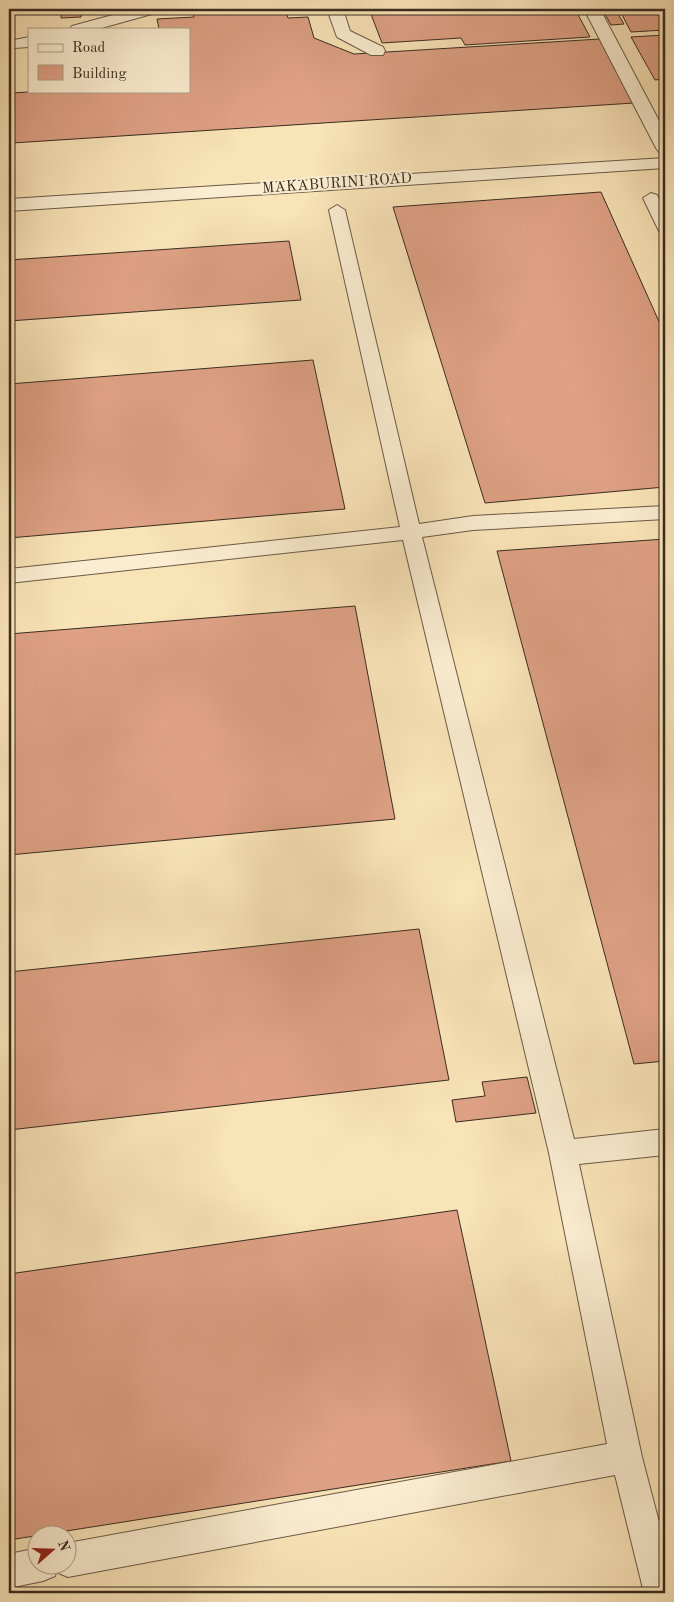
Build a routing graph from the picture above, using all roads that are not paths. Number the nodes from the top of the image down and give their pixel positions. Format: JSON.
{"nodes":[{"id":1,"x":153,"y":9,"type":"edge"},
{"id":2,"x":335,"y":9,"type":"edge"},
{"id":3,"x":592,"y":9,"type":"edge"},
{"id":4,"x":82,"y":28,"type":"edge"},
{"id":5,"x":377,"y":51,"type":"dead end"},
{"id":6,"x":665,"y":148,"type":"edge"},
{"id":7,"x":665,"y":163,"type":"edge"},
{"id":8,"x":651,"y":198,"type":"dead end"},
{"id":9,"x":9,"y":205,"type":"edge"},
{"id":10,"x":337,"y":210,"type":"dead end"},
{"id":11,"x":665,"y":227,"type":"edge"},
{"id":12,"x":665,"y":512,"type":"edge"},
{"id":13,"x":411,"y":532,"type":"junction"},
{"id":14,"x":9,"y":576,"type":"edge"},
{"id":15,"x":665,"y":1142,"type":"edge"},
{"id":16,"x":563,"y":1153,"type":"junction"},
{"id":17,"x":626,"y":1457,"type":"junction"},
{"id":18,"x":78,"y":1558,"type":"edge"},
{"id":19,"x":28,"y":1567,"type":"edge"},
{"id":20,"x":9,"y":1571,"type":"edge"},
{"id":21,"x":661,"y":1593,"type":"edge"}],
"edges":[{"from":1,"to":4,"type":"street"},
{"from":2,"to":5,"type":"street"},
{"from":3,"to":6,"type":"street"},
{"from":7,"to":9,"type":"street","name":"MAKABURINI ROAD"},
{"from":8,"to":11,"type":"lane"},
{"from":10,"to":13,"type":"lane"},
{"from":12,"to":13,"type":"lane"},
{"from":13,"to":14,"type":"lane"},
{"from":13,"to":16,"type":"lane"},
{"from":15,"to":16,"type":"lane"},
{"from":16,"to":17,"type":"lane"},
{"from":17,"to":18,"type":"lane"},
{"from":17,"to":21,"type":"lane"},
{"from":19,"to":20,"type":"lane"}]}
